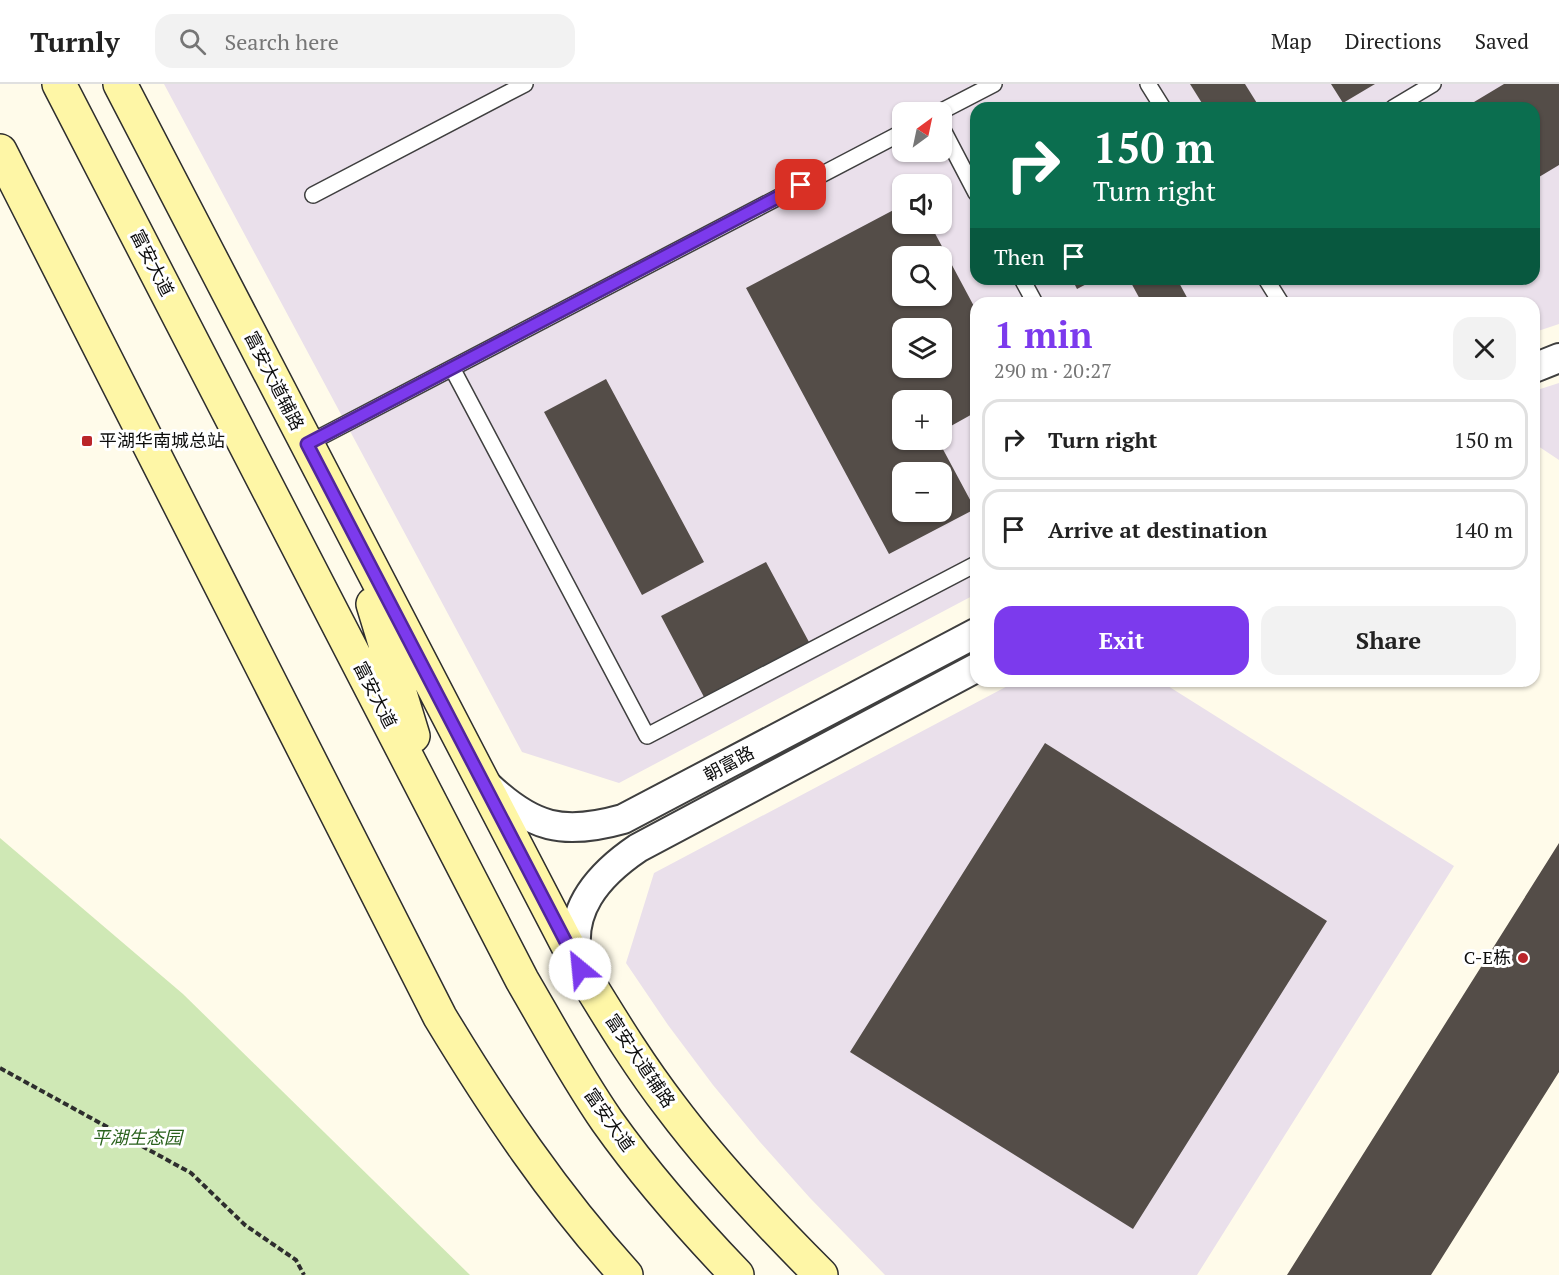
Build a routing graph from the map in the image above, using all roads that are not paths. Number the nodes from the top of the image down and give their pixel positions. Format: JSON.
{"nodes":[{"id":1,"x":59,"y":84,"type":"edge"},
{"id":2,"x":120,"y":84,"type":"edge"},
{"id":3,"x":525,"y":84,"type":"edge"},
{"id":4,"x":994,"y":84,"type":"edge"},
{"id":5,"x":1148,"y":84,"type":"edge"},
{"id":6,"x":1433,"y":84,"type":"edge"},
{"id":7,"x":1159,"y":102,"type":"edge"},
{"id":8,"x":1403,"y":102,"type":"edge"},
{"id":9,"x":952,"y":106,"type":"edge"},
{"id":10,"x":892,"y":138,"type":"edge"},
{"id":11,"x":952,"y":147,"type":"edge"},
{"id":12,"x":0,"y":151,"type":"edge"},
{"id":13,"x":970,"y":182,"type":"edge"},
{"id":14,"x":313,"y":195,"type":"dead end"},
{"id":15,"x":1559,"y":358,"type":"edge"},
{"id":16,"x":1540,"y":366,"type":"edge"},
{"id":17,"x":452,"y":368,"type":"junction"},
{"id":18,"x":307,"y":444,"type":"junction"},
{"id":19,"x":347,"y":522,"type":"junction"},
{"id":20,"x":970,"y":567,"type":"edge"},
{"id":21,"x":970,"y":636,"type":"edge"},
{"id":22,"x":970,"y":671,"type":"edge"},
{"id":23,"x":480,"y":778,"type":"junction"},
{"id":24,"x":440,"y":820,"type":"junction"},
{"id":25,"x":580,"y":969,"type":"junction"},
{"id":26,"x":626,"y":1275,"type":"edge"},
{"id":27,"x":737,"y":1275,"type":"edge"},
{"id":28,"x":820,"y":1275,"type":"edge"}],
"edges":[{"from":1,"to":24,"type":"main road","name":"富安大道"},
{"from":2,"to":18,"type":"main road","name":"富安大道辅路"},
{"from":3,"to":14,"type":"lane"},
{"from":4,"to":9,"type":"lane"},
{"from":5,"to":7,"type":"lane"},
{"from":6,"to":8,"type":"lane"},
{"from":10,"to":17,"type":"lane"},
{"from":11,"to":13,"type":"lane"},
{"from":12,"to":26,"type":"main road"},
{"from":15,"to":16,"type":"street"},
{"from":17,"to":18,"type":"lane"},
{"from":17,"to":20,"type":"lane"},
{"from":18,"to":19,"type":"main road","name":"富安大道辅路"},
{"from":19,"to":23,"type":"main road","name":"富安大道辅路"},
{"from":19,"to":24,"type":"main road"},
{"from":21,"to":23,"type":"street","name":"朝富路"},
{"from":22,"to":25,"type":"street","name":"朝富路"},
{"from":23,"to":25,"type":"main road","name":"富安大道辅路"},
{"from":24,"to":27,"type":"main road","name":"富安大道"},
{"from":25,"to":28,"type":"main road","name":"富安大道辅路"}]}
